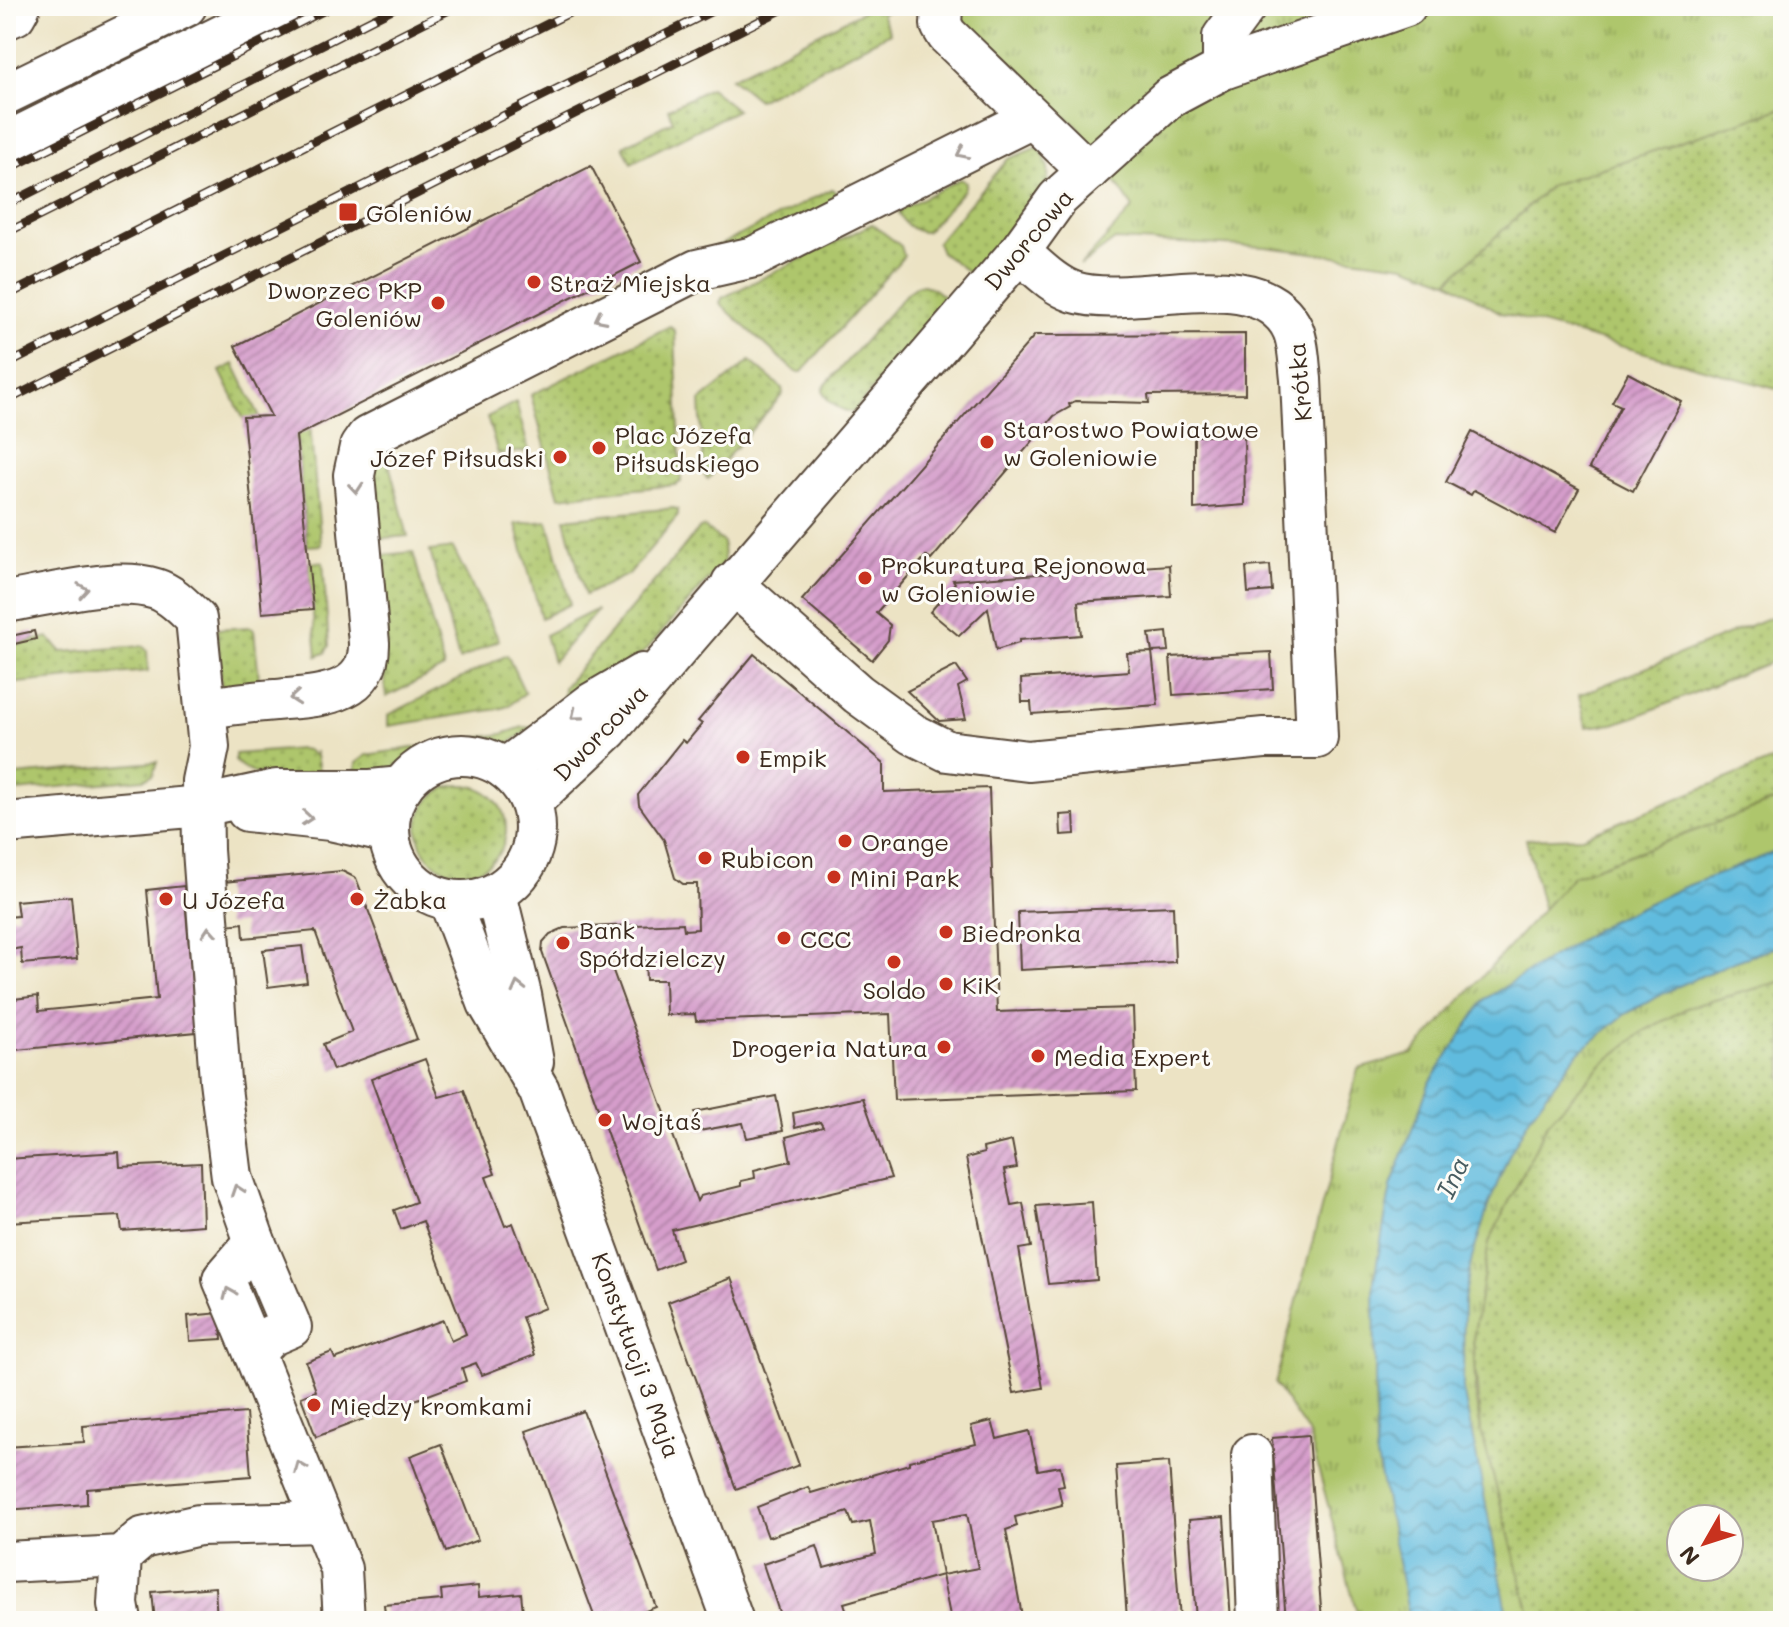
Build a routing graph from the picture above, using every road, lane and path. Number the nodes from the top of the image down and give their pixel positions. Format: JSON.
{"nodes":[{"id":1,"x":20,"y":6,"type":"edge"},
{"id":2,"x":186,"y":6,"type":"edge"},
{"id":3,"x":281,"y":6,"type":"edge"},
{"id":4,"x":942,"y":6,"type":"edge"},
{"id":5,"x":1246,"y":6,"type":"edge"},
{"id":6,"x":1406,"y":6,"type":"edge"},
{"id":7,"x":242,"y":15,"type":"edge"},
{"id":8,"x":6,"y":19,"type":"edge"},
{"id":9,"x":1223,"y":69,"type":"junction"},
{"id":10,"x":6,"y":94,"type":"edge"},
{"id":11,"x":1032,"y":118,"type":"junction"},
{"id":12,"x":6,"y":143,"type":"edge"},
{"id":13,"x":1088,"y":171,"type":"junction"},
{"id":14,"x":1019,"y":252,"type":"junction"},
{"id":15,"x":732,"y":583,"type":"junction"},
{"id":16,"x":6,"y":602,"type":"edge"},
{"id":17,"x":666,"y":660,"type":"junction"},
{"id":18,"x":206,"y":709,"type":"junction"},
{"id":19,"x":505,"y":769,"type":"junction"},
{"id":20,"x":402,"y":787,"type":"junction"},
{"id":21,"x":531,"y":802,"type":"junction"},
{"id":22,"x":202,"y":806,"type":"junction"},
{"id":23,"x":6,"y":823,"type":"edge"},
{"id":24,"x":389,"y":833,"type":"junction"},
{"id":25,"x":496,"y":894,"type":"junction"},
{"id":26,"x":449,"y":900,"type":"junction"},
{"id":27,"x":539,"y":1090,"type":"junction"},
{"id":28,"x":1252,"y":1455,"type":"dead end"},
{"id":29,"x":322,"y":1522,"type":"junction"},
{"id":30,"x":121,"y":1556,"type":"junction"},
{"id":31,"x":6,"y":1562,"type":"edge"},
{"id":32,"x":121,"y":1621,"type":"edge"},
{"id":33,"x":344,"y":1621,"type":"edge"},
{"id":34,"x":733,"y":1621,"type":"edge"},
{"id":35,"x":1258,"y":1621,"type":"edge"}],
"edges":[{"from":1,"to":8,"type":"street"},
{"from":2,"to":10,"type":"street"},
{"from":3,"to":7,"type":"street"},
{"from":4,"to":11,"type":"street"},
{"from":5,"to":9,"type":"street"},
{"from":6,"to":9,"type":"street","name":"Dworcowa"},
{"from":7,"to":12,"type":"street"},
{"from":9,"to":13,"type":"street","name":"Dworcowa"},
{"from":11,"to":13,"type":"street"},
{"from":11,"to":18,"type":"street","one_way":true},
{"from":13,"to":14,"type":"street","name":"Dworcowa"},
{"from":14,"to":15,"type":"street","name":"Dworcowa"},
{"from":14,"to":15,"type":"street","name":"Krótka"},
{"from":15,"to":17,"type":"street","name":"Dworcowa"},
{"from":16,"to":18,"type":"street","one_way":true},
{"from":17,"to":19,"type":"street","name":"Dworcowa","one_way":true},
{"from":17,"to":21,"type":"street","name":"Dworcowa"},
{"from":18,"to":22,"type":"street"},
{"from":19,"to":20,"type":"street"},
{"from":19,"to":21,"type":"street"},
{"from":20,"to":22,"type":"street"},
{"from":20,"to":24,"type":"street"},
{"from":21,"to":25,"type":"street"},
{"from":22,"to":23,"type":"street"},
{"from":22,"to":24,"type":"street","one_way":true},
{"from":29,"to":22,"type":"street","one_way":true},
{"from":24,"to":26,"type":"street"},
{"from":25,"to":26,"type":"street"},
{"from":27,"to":25,"type":"street","name":"Konstytucji 3 Maja","one_way":true},
{"from":26,"to":27,"type":"street","name":"Konstytucji 3 Maja"},
{"from":27,"to":34,"type":"street","name":"Konstytucji 3 Maja"},
{"from":28,"to":35,"type":"street"},
{"from":29,"to":30,"type":"street"},
{"from":29,"to":33,"type":"street"},
{"from":30,"to":31,"type":"street"},
{"from":30,"to":32,"type":"street"}]}
